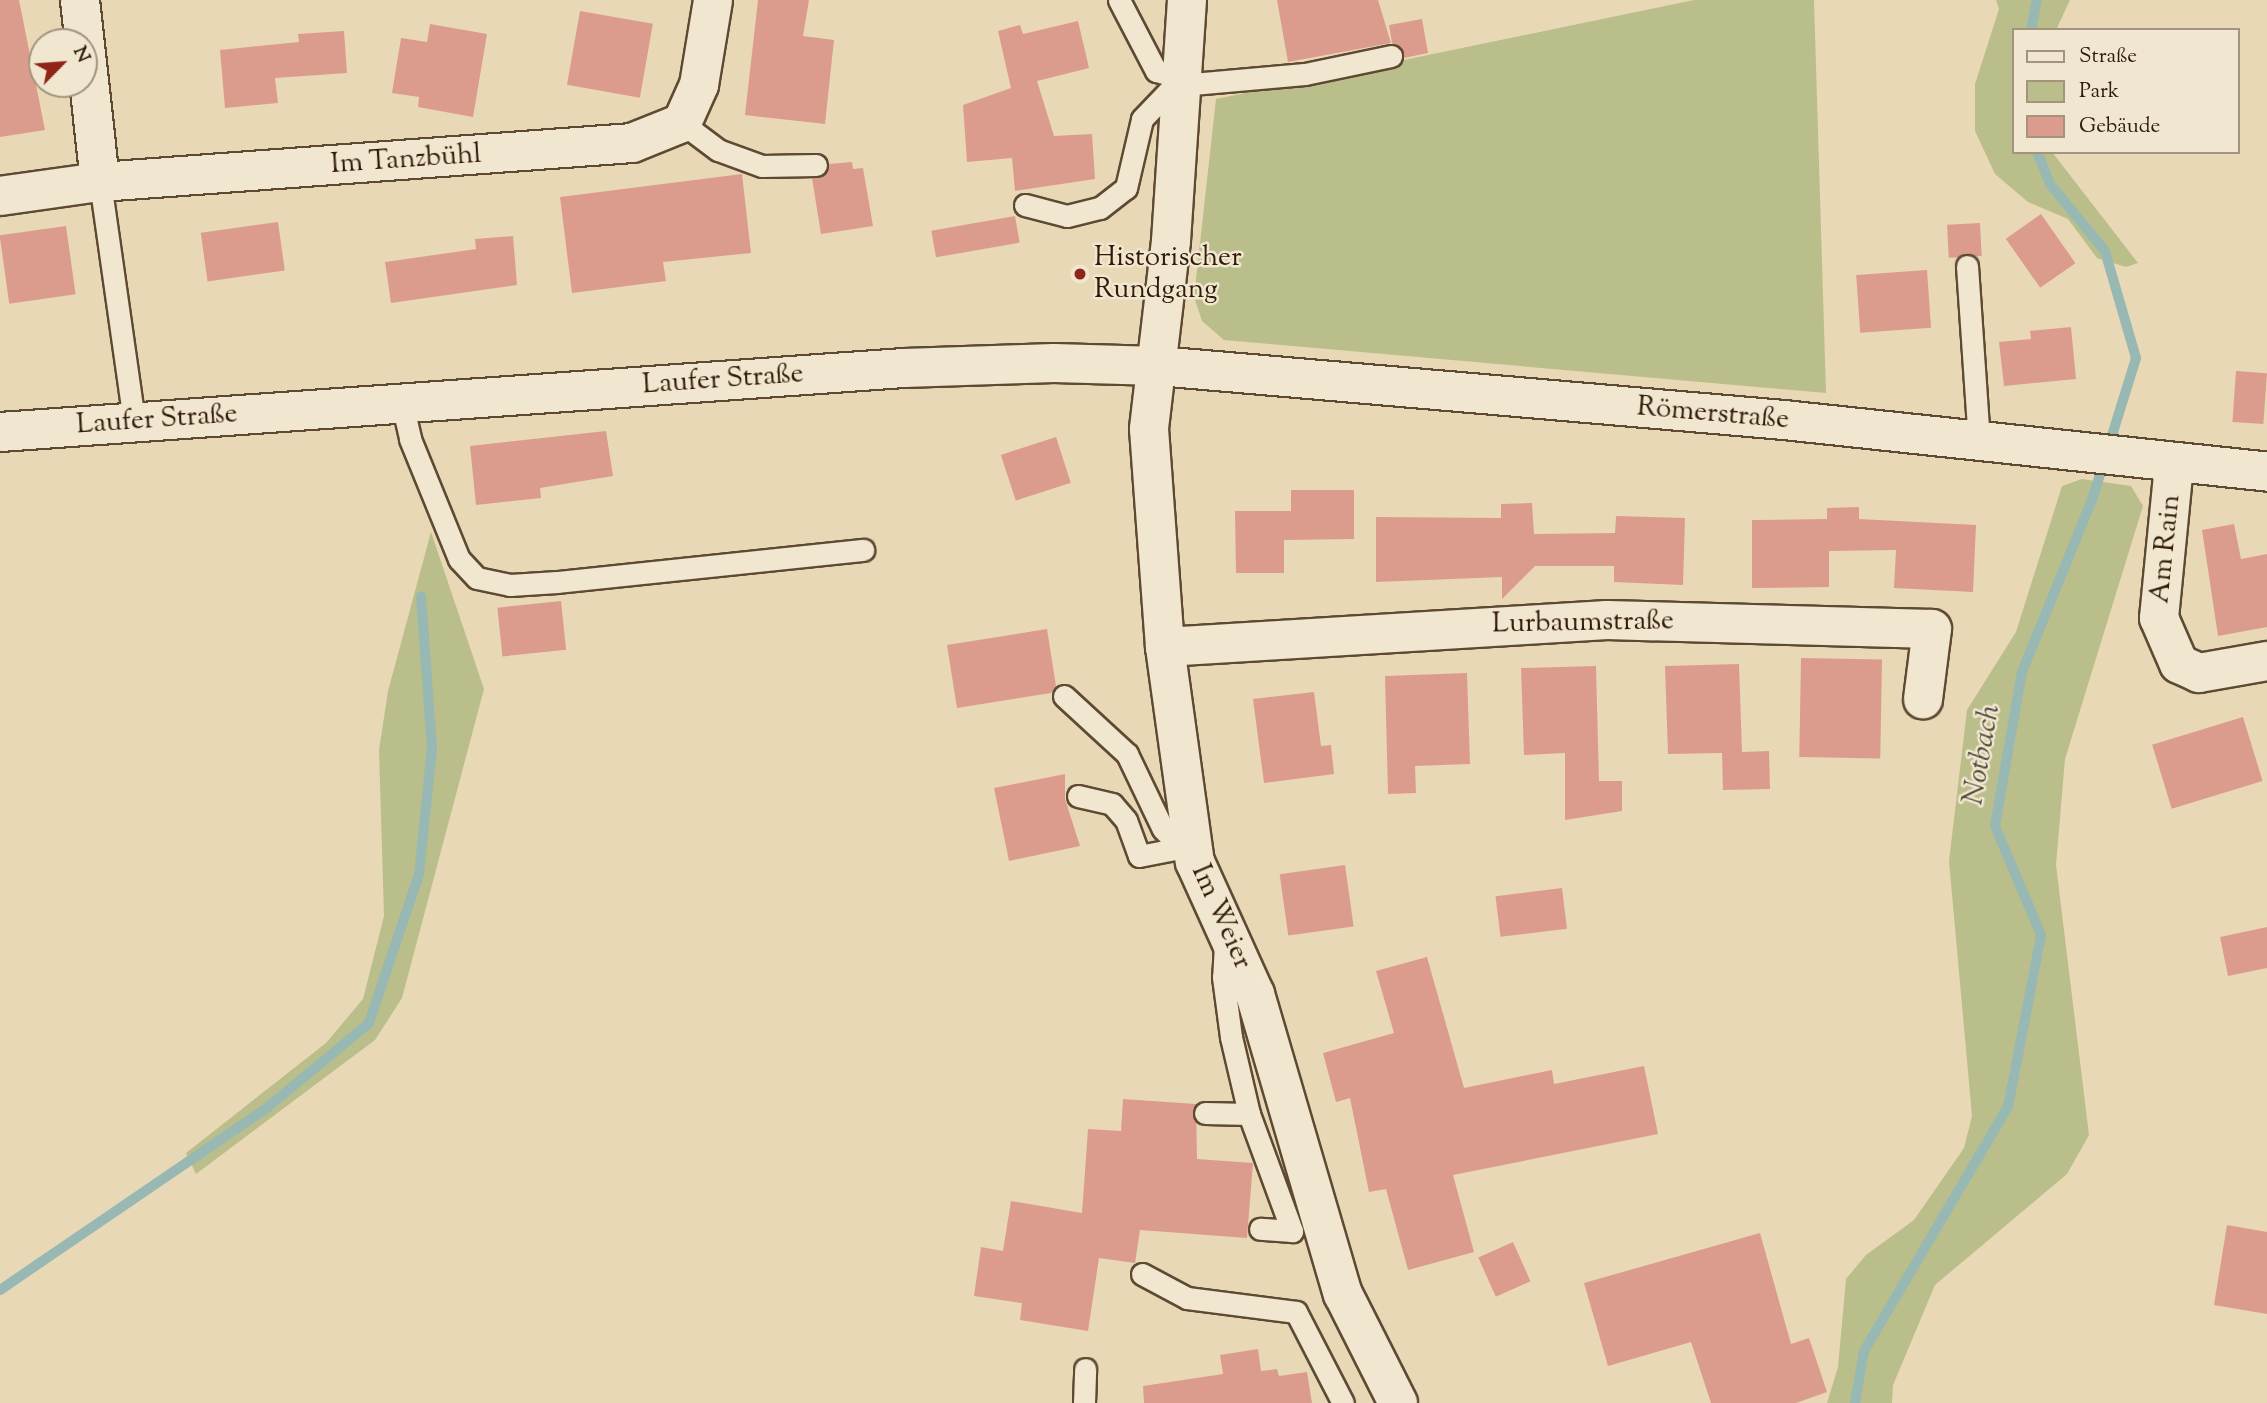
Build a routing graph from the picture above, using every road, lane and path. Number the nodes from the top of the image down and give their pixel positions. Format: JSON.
{"nodes":[{"id":1,"x":80,"y":0,"type":"edge"},
{"id":2,"x":713,"y":0,"type":"edge"},
{"id":3,"x":1119,"y":0,"type":"edge"},
{"id":4,"x":1187,"y":0,"type":"edge"},
{"id":5,"x":1391,"y":57,"type":"dead end"},
{"id":6,"x":1181,"y":81,"type":"junction"},
{"id":7,"x":682,"y":122,"type":"junction"},
{"id":8,"x":816,"y":165,"type":"dead end"},
{"id":9,"x":100,"y":182,"type":"junction"},
{"id":10,"x":0,"y":196,"type":"edge"},
{"id":11,"x":1025,"y":205,"type":"dead end"},
{"id":12,"x":1967,"y":266,"type":"dead end"},
{"id":13,"x":1158,"y":366,"type":"junction"},
{"id":14,"x":402,"y":403,"type":"junction"},
{"id":15,"x":134,"y":421,"type":"junction"},
{"id":16,"x":0,"y":432,"type":"edge"},
{"id":17,"x":1979,"y":442,"type":"junction"},
{"id":18,"x":2157,"y":463,"type":"junction"},
{"id":19,"x":2267,"y":472,"type":"edge"},
{"id":20,"x":863,"y":550,"type":"dead end"},
{"id":21,"x":1165,"y":648,"type":"junction"},
{"id":22,"x":2267,"y":661,"type":"edge"},
{"id":23,"x":1064,"y":696,"type":"dead end"},
{"id":24,"x":1923,"y":699,"type":"dead end"},
{"id":25,"x":1078,"y":796,"type":"dead end"},
{"id":26,"x":1188,"y":855,"type":"junction"},
{"id":27,"x":1226,"y":931,"type":"junction"},
{"id":28,"x":1205,"y":1113,"type":"dead end"},
{"id":29,"x":1249,"y":1114,"type":"junction"},
{"id":30,"x":1260,"y":1229,"type":"dead end"},
{"id":31,"x":1142,"y":1274,"type":"dead end"},
{"id":32,"x":1085,"y":1369,"type":"dead end"},
{"id":33,"x":1084,"y":1403,"type":"edge"},
{"id":34,"x":1343,"y":1403,"type":"edge"},
{"id":35,"x":1398,"y":1403,"type":"edge"}],
"edges":[{"from":1,"to":9,"type":"street"},
{"from":2,"to":7,"type":"street"},
{"from":3,"to":6,"type":"lane"},
{"from":4,"to":6,"type":"street"},
{"from":5,"to":6,"type":"lane"},
{"from":6,"to":11,"type":"lane"},
{"from":6,"to":13,"type":"street"},
{"from":7,"to":8,"type":"lane"},
{"from":7,"to":9,"type":"street","name":"Im Tanzbühl"},
{"from":9,"to":10,"type":"street","name":"Im Tanzbühl"},
{"from":9,"to":15,"type":"lane"},
{"from":12,"to":17,"type":"lane"},
{"from":13,"to":14,"type":"street","name":"Laufer Straße"},
{"from":13,"to":17,"type":"street","name":"Römerstraße"},
{"from":13,"to":21,"type":"street","name":"Im Weier"},
{"from":14,"to":15,"type":"street","name":"Laufer Straße"},
{"from":14,"to":20,"type":"lane"},
{"from":15,"to":16,"type":"street","name":"Laufer Straße"},
{"from":17,"to":18,"type":"street","name":"Römerstraße"},
{"from":18,"to":19,"type":"street","name":"Römerstraße"},
{"from":18,"to":22,"type":"street","name":"Am Rain"},
{"from":21,"to":24,"type":"street","name":"Lurbaumstraße"},
{"from":21,"to":26,"type":"street","name":"Im Weier"},
{"from":23,"to":26,"type":"lane"},
{"from":25,"to":26,"type":"lane"},
{"from":26,"to":27,"type":"street","name":"Im Weier"},
{"from":27,"to":29,"type":"lane"},
{"from":27,"to":35,"type":"street","name":"Im Weier"},
{"from":28,"to":29,"type":"lane"},
{"from":29,"to":30,"type":"lane"},
{"from":31,"to":34,"type":"lane"},
{"from":32,"to":33,"type":"lane"}]}
